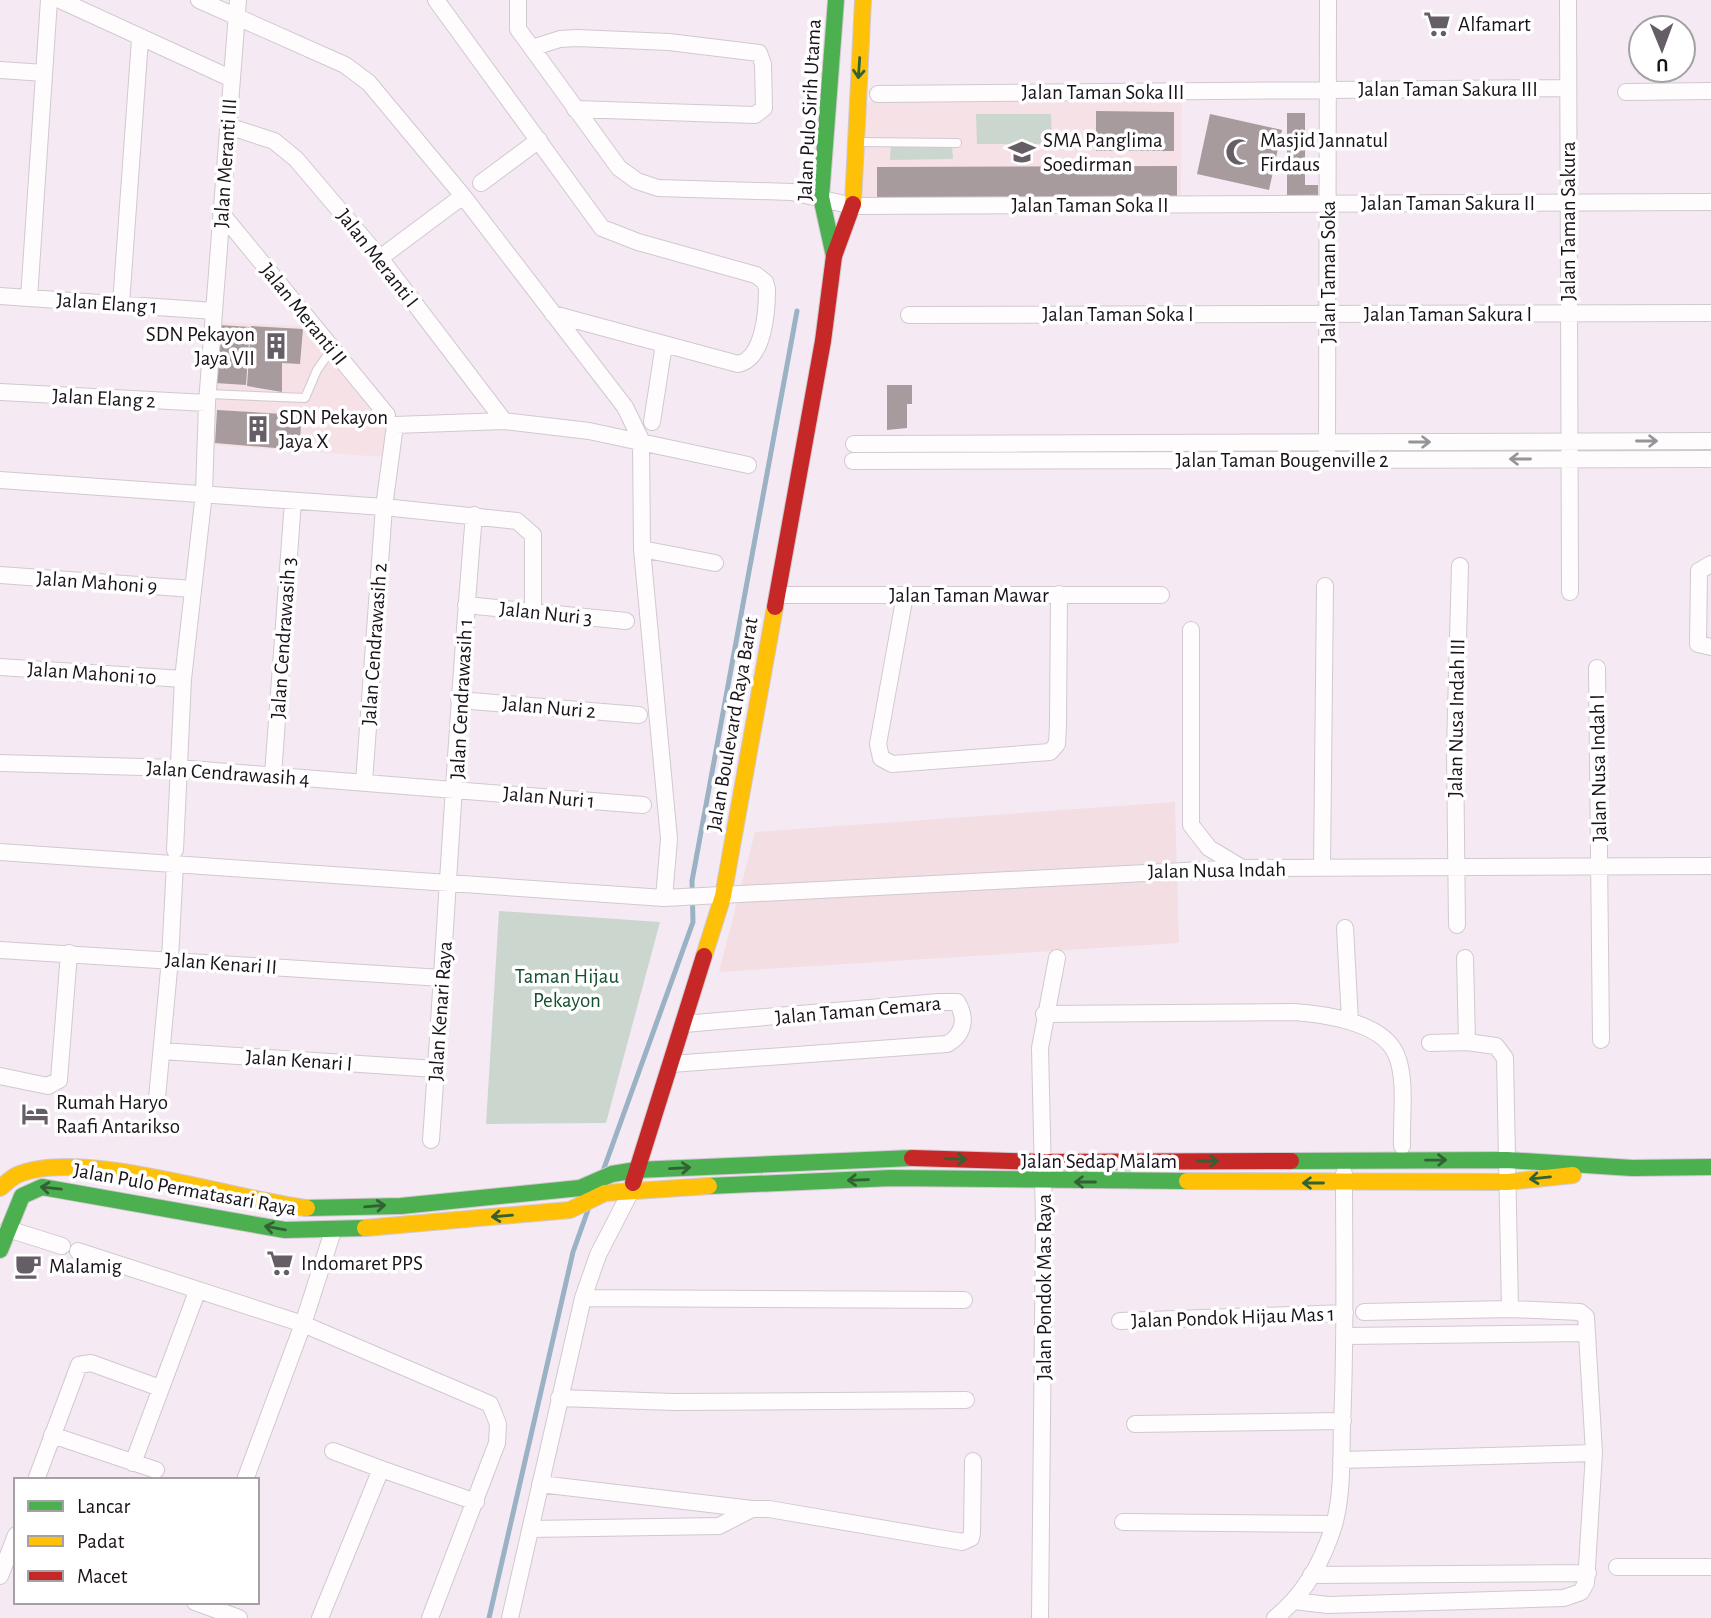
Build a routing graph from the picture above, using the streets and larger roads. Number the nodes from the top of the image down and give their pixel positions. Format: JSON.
{"nodes":[{"id":1,"x":49,"y":0,"type":"edge"},
{"id":2,"x":60,"y":0,"type":"edge"},
{"id":3,"x":199,"y":0,"type":"edge"},
{"id":4,"x":436,"y":0,"type":"edge"},
{"id":5,"x":518,"y":0,"type":"edge"},
{"id":6,"x":836,"y":0,"type":"edge"},
{"id":7,"x":863,"y":0,"type":"edge"},
{"id":8,"x":1328,"y":0,"type":"edge"},
{"id":9,"x":1568,"y":0,"type":"edge"},
{"id":10,"x":238,"y":8,"type":"edge"},
{"id":11,"x":141,"y":39,"type":"junction"},
{"id":12,"x":532,"y":48,"type":"junction"},
{"id":13,"x":0,"y":70,"type":"edge"},
{"id":14,"x":44,"y":73,"type":"junction"},
{"id":15,"x":230,"y":78,"type":"junction"},
{"id":16,"x":1568,"y":88,"type":"junction"},
{"id":17,"x":1328,"y":90,"type":"junction"},
{"id":18,"x":1711,"y":91,"type":"edge"},
{"id":19,"x":1626,"y":92,"type":"dead end"},
{"id":20,"x":878,"y":94,"type":"dead end"},
{"id":21,"x":575,"y":109,"type":"junction"},
{"id":22,"x":228,"y":126,"type":"junction"},
{"id":23,"x":539,"y":140,"type":"junction"},
{"id":24,"x":481,"y":183,"type":"dead end"},
{"id":25,"x":463,"y":196,"type":"junction"},
{"id":26,"x":821,"y":197,"type":"junction"},
{"id":27,"x":1711,"y":202,"type":"edge"},
{"id":28,"x":1568,"y":203,"type":"junction"},
{"id":29,"x":1328,"y":204,"type":"junction"},
{"id":30,"x":853,"y":206,"type":"junction"},
{"id":31,"x":221,"y":213,"type":"junction"},
{"id":32,"x":834,"y":256,"type":"junction"},
{"id":33,"x":380,"y":258,"type":"junction"},
{"id":34,"x":0,"y":296,"type":"edge"},
{"id":35,"x":29,"y":298,"type":"junction"},
{"id":36,"x":121,"y":304,"type":"junction"},
{"id":37,"x":214,"y":311,"type":"junction"},
{"id":38,"x":1568,"y":313,"type":"junction"},
{"id":39,"x":1711,"y":313,"type":"edge"},
{"id":40,"x":553,"y":314,"type":"junction"},
{"id":41,"x":1328,"y":314,"type":"junction"},
{"id":42,"x":909,"y":315,"type":"dead end"},
{"id":43,"x":664,"y":344,"type":"junction"},
{"id":44,"x":0,"y":392,"type":"edge"},
{"id":45,"x":207,"y":398,"type":"junction"},
{"id":46,"x":387,"y":415,"type":"dead end"},
{"id":47,"x":504,"y":421,"type":"junction"},
{"id":48,"x":652,"y":422,"type":"dead end"},
{"id":49,"x":641,"y":440,"type":"junction"},
{"id":50,"x":1711,"y":441,"type":"edge"},
{"id":51,"x":1568,"y":442,"type":"junction"},
{"id":52,"x":1327,"y":443,"type":"junction"},
{"id":53,"x":854,"y":444,"type":"dead end"},
{"id":54,"x":1567,"y":459,"type":"junction"},
{"id":55,"x":1711,"y":459,"type":"edge"},
{"id":56,"x":1327,"y":460,"type":"junction"},
{"id":57,"x":853,"y":461,"type":"dead end"},
{"id":58,"x":748,"y":465,"type":"dead end"},
{"id":59,"x":0,"y":480,"type":"edge"},
{"id":60,"x":204,"y":493,"type":"junction"},
{"id":61,"x":293,"y":501,"type":"junction"},
{"id":62,"x":384,"y":507,"type":"junction"},
{"id":63,"x":474,"y":515,"type":"junction"},
{"id":64,"x":642,"y":549,"type":"junction"},
{"id":65,"x":715,"y":563,"type":"dead end"},
{"id":66,"x":1711,"y":564,"type":"edge"},
{"id":67,"x":1460,"y":566,"type":"dead end"},
{"id":68,"x":0,"y":575,"type":"edge"},
{"id":69,"x":1325,"y":586,"type":"dead end"},
{"id":70,"x":193,"y":589,"type":"junction"},
{"id":71,"x":1570,"y":592,"type":"dead end"},
{"id":72,"x":1059,"y":594,"type":"junction"},
{"id":73,"x":777,"y":595,"type":"junction"},
{"id":74,"x":905,"y":595,"type":"junction"},
{"id":75,"x":1161,"y":595,"type":"dead end"},
{"id":76,"x":466,"y":605,"type":"junction"},
{"id":77,"x":533,"y":612,"type":"junction"},
{"id":78,"x":626,"y":621,"type":"dead end"},
{"id":79,"x":1191,"y":630,"type":"dead end"},
{"id":80,"x":1711,"y":647,"type":"edge"},
{"id":81,"x":0,"y":667,"type":"edge"},
{"id":82,"x":1597,"y":668,"type":"dead end"},
{"id":83,"x":183,"y":679,"type":"junction"},
{"id":84,"x":459,"y":700,"type":"junction"},
{"id":85,"x":639,"y":715,"type":"dead end"},
{"id":86,"x":0,"y":763,"type":"edge"},
{"id":87,"x":178,"y":768,"type":"junction"},
{"id":88,"x":274,"y":775,"type":"junction"},
{"id":89,"x":364,"y":782,"type":"junction"},
{"id":90,"x":456,"y":789,"type":"junction"},
{"id":91,"x":643,"y":805,"type":"dead end"},
{"id":92,"x":0,"y":852,"type":"edge"},
{"id":93,"x":175,"y":856,"type":"junction"},
{"id":94,"x":1711,"y":866,"type":"edge"},
{"id":95,"x":1242,"y":868,"type":"junction"},
{"id":96,"x":1322,"y":868,"type":"junction"},
{"id":97,"x":1458,"y":869,"type":"junction"},
{"id":98,"x":1600,"y":869,"type":"junction"},
{"id":99,"x":449,"y":883,"type":"junction"},
{"id":100,"x":715,"y":897,"type":"junction"},
{"id":101,"x":672,"y":898,"type":"junction"},
{"id":102,"x":1457,"y":925,"type":"dead end"},
{"id":103,"x":1345,"y":928,"type":"dead end"},
{"id":104,"x":0,"y":950,"type":"edge"},
{"id":105,"x":69,"y":953,"type":"junction"},
{"id":106,"x":1057,"y":958,"type":"dead end"},
{"id":107,"x":1465,"y":958,"type":"dead end"},
{"id":108,"x":170,"y":959,"type":"junction"},
{"id":109,"x":442,"y":978,"type":"junction"},
{"id":110,"x":1044,"y":1014,"type":"junction"},
{"id":111,"x":1350,"y":1021,"type":"junction"},
{"id":112,"x":684,"y":1024,"type":"junction"},
{"id":113,"x":1601,"y":1040,"type":"dead end"},
{"id":114,"x":1467,"y":1042,"type":"junction"},
{"id":115,"x":1430,"y":1043,"type":"dead end"},
{"id":116,"x":162,"y":1051,"type":"junction"},
{"id":117,"x":671,"y":1064,"type":"junction"},
{"id":118,"x":436,"y":1069,"type":"junction"},
{"id":119,"x":0,"y":1076,"type":"edge"},
{"id":120,"x":157,"y":1098,"type":"dead end"},
{"id":121,"x":430,"y":1140,"type":"dead end"},
{"id":122,"x":1402,"y":1146,"type":"dead end"},
{"id":123,"x":1507,"y":1160,"type":"junction"},
{"id":124,"x":1043,"y":1161,"type":"junction"},
{"id":125,"x":1344,"y":1161,"type":"junction"},
{"id":126,"x":1711,"y":1167,"type":"edge"},
{"id":127,"x":1632,"y":1168,"type":"junction"},
{"id":128,"x":636,"y":1170,"type":"junction"},
{"id":129,"x":1044,"y":1182,"type":"junction"},
{"id":130,"x":1508,"y":1182,"type":"junction"},
{"id":131,"x":1344,"y":1183,"type":"junction"},
{"id":132,"x":194,"y":1187,"type":"junction"},
{"id":133,"x":0,"y":1188,"type":"edge"},
{"id":134,"x":580,"y":1188,"type":"joint"},
{"id":135,"x":632,"y":1189,"type":"junction"},
{"id":136,"x":570,"y":1210,"type":"joint"},
{"id":137,"x":188,"y":1211,"type":"junction"},
{"id":138,"x":8,"y":1229,"type":"junction"},
{"id":139,"x":333,"y":1231,"type":"junction"},
{"id":140,"x":62,"y":1246,"type":"dead end"},
{"id":141,"x":0,"y":1250,"type":"edge"},
{"id":142,"x":78,"y":1251,"type":"dead end"},
{"id":143,"x":197,"y":1292,"type":"junction"},
{"id":144,"x":583,"y":1298,"type":"junction"},
{"id":145,"x":964,"y":1300,"type":"dead end"},
{"id":146,"x":1510,"y":1309,"type":"junction"},
{"id":147,"x":1364,"y":1312,"type":"dead end"},
{"id":148,"x":1345,"y":1313,"type":"junction"},
{"id":149,"x":1120,"y":1321,"type":"dead end"},
{"id":150,"x":303,"y":1324,"type":"junction"},
{"id":151,"x":1587,"y":1334,"type":"junction"},
{"id":152,"x":1346,"y":1336,"type":"junction"},
{"id":153,"x":160,"y":1388,"type":"junction"},
{"id":154,"x":559,"y":1398,"type":"junction"},
{"id":155,"x":966,"y":1400,"type":"dead end"},
{"id":156,"x":1343,"y":1421,"type":"junction"},
{"id":157,"x":1135,"y":1424,"type":"dead end"},
{"id":158,"x":52,"y":1435,"type":"junction"},
{"id":159,"x":333,"y":1451,"type":"dead end"},
{"id":160,"x":1594,"y":1453,"type":"junction"},
{"id":161,"x":1341,"y":1460,"type":"junction"},
{"id":162,"x":973,"y":1461,"type":"dead end"},
{"id":163,"x":133,"y":1463,"type":"junction"},
{"id":164,"x":381,"y":1469,"type":"junction"},
{"id":165,"x":156,"y":1470,"type":"dead end"},
{"id":166,"x":37,"y":1478,"type":"edge"},
{"id":167,"x":246,"y":1478,"type":"edge"},
{"id":168,"x":540,"y":1484,"type":"junction"},
{"id":169,"x":476,"y":1502,"type":"junction"},
{"id":170,"x":752,"y":1509,"type":"junction"},
{"id":171,"x":1123,"y":1522,"type":"dead end"},
{"id":172,"x":1334,"y":1524,"type":"junction"},
{"id":173,"x":531,"y":1529,"type":"junction"},
{"id":174,"x":12,"y":1536,"type":"edge"},
{"id":175,"x":1617,"y":1567,"type":"dead end"},
{"id":176,"x":1711,"y":1567,"type":"edge"},
{"id":177,"x":1588,"y":1573,"type":"junction"},
{"id":178,"x":1311,"y":1575,"type":"junction"},
{"id":179,"x":0,"y":1576,"type":"edge"},
{"id":180,"x":1294,"y":1601,"type":"junction"},
{"id":181,"x":197,"y":1607,"type":"edge"},
{"id":182,"x":1450,"y":1610,"type":"edge"},
{"id":183,"x":239,"y":1618,"type":"edge"},
{"id":184,"x":320,"y":1618,"type":"edge"},
{"id":185,"x":430,"y":1618,"type":"edge"},
{"id":186,"x":510,"y":1618,"type":"edge"},
{"id":187,"x":1040,"y":1618,"type":"edge"},
{"id":188,"x":1275,"y":1618,"type":"edge"}],
"edges":[{"from":1,"to":14,"type":"street"},
{"from":2,"to":11,"type":"street"},
{"from":3,"to":10,"type":"street"},
{"from":4,"to":23,"type":"street"},
{"from":5,"to":12,"type":"street","name":"Jalan Taman Soka II"},
{"from":6,"to":26,"type":"street","name":"Jalan Pulo Sirih Utama"},
{"from":7,"to":30,"type":"street","one_way":true},
{"from":8,"to":17,"type":"street","name":"Jalan Taman Soka"},
{"from":9,"to":16,"type":"street","name":"Jalan Taman Sakura"},
{"from":10,"to":15,"type":"street","name":"Jalan Meranti III"},
{"from":10,"to":25,"type":"street"},
{"from":11,"to":15,"type":"street"},
{"from":11,"to":36,"type":"street"},
{"from":12,"to":21,"type":"street","name":"Jalan Taman Soka II"},
{"from":12,"to":21,"type":"street"},
{"from":13,"to":14,"type":"street"},
{"from":14,"to":35,"type":"street"},
{"from":15,"to":22,"type":"street","name":"Jalan Meranti III"},
{"from":16,"to":17,"type":"street","name":"Jalan Taman Sakura III"},
{"from":16,"to":28,"type":"street","name":"Jalan Taman Sakura"},
{"from":17,"to":20,"type":"street","name":"Jalan Taman Soka III"},
{"from":17,"to":29,"type":"street","name":"Jalan Taman Soka"},
{"from":18,"to":19,"type":"street"},
{"from":21,"to":26,"type":"street","name":"Jalan Taman Soka II"},
{"from":22,"to":31,"type":"street","name":"Jalan Meranti III"},
{"from":22,"to":33,"type":"street","name":"Jalan Meranti I"},
{"from":23,"to":24,"type":"street"},
{"from":23,"to":43,"type":"street"},
{"from":25,"to":33,"type":"street"},
{"from":25,"to":40,"type":"street"},
{"from":26,"to":30,"type":"street","name":"Jalan Taman Soka II"},
{"from":26,"to":32,"type":"street","name":"Jalan Pulo Sirih Utama"},
{"from":27,"to":28,"type":"street","name":"Jalan Taman Sakura II"},
{"from":28,"to":29,"type":"street","name":"Jalan Taman Sakura II"},
{"from":28,"to":38,"type":"street","name":"Jalan Taman Sakura"},
{"from":29,"to":30,"type":"street","name":"Jalan Taman Soka II"},
{"from":29,"to":41,"type":"street","name":"Jalan Taman Soka"},
{"from":30,"to":32,"type":"street"},
{"from":31,"to":37,"type":"street","name":"Jalan Meranti III"},
{"from":31,"to":46,"type":"street","name":"Jalan Meranti II"},
{"from":32,"to":73,"type":"street","name":"Jalan Boulevard Raya Barat"},
{"from":33,"to":47,"type":"street","name":"Jalan Meranti I"},
{"from":34,"to":35,"type":"street","name":"Jalan Elang 1"},
{"from":35,"to":36,"type":"street","name":"Jalan Elang 1"},
{"from":36,"to":37,"type":"street","name":"Jalan Elang 1"},
{"from":37,"to":45,"type":"street","name":"Jalan Meranti III"},
{"from":38,"to":39,"type":"street","name":"Jalan Taman Sakura I"},
{"from":38,"to":41,"type":"street","name":"Jalan Taman Sakura I"},
{"from":38,"to":51,"type":"street","name":"Jalan Taman Sakura"},
{"from":40,"to":43,"type":"street"},
{"from":40,"to":49,"type":"street"},
{"from":41,"to":42,"type":"street","name":"Jalan Taman Soka I"},
{"from":41,"to":52,"type":"street","name":"Jalan Taman Soka"},
{"from":43,"to":48,"type":"street"},
{"from":44,"to":45,"type":"street","name":"Jalan Elang 2"},
{"from":45,"to":60,"type":"street","name":"Jalan Meranti III"},
{"from":47,"to":49,"type":"street"},
{"from":47,"to":62,"type":"street","name":"Jalan Cendrawasih 2"},
{"from":49,"to":58,"type":"street"},
{"from":49,"to":64,"type":"street"},
{"from":51,"to":50,"type":"street","name":"Jalan Taman Bougenville 2","one_way":true},
{"from":52,"to":51,"type":"street","name":"Jalan Taman Bougenville 2","one_way":true},
{"from":51,"to":54,"type":"street","name":"Jalan Taman Sakura"},
{"from":52,"to":53,"type":"street","name":"Jalan Taman Bougenville 2"},
{"from":52,"to":56,"type":"street","name":"Jalan Taman Soka"},
{"from":54,"to":55,"type":"street","name":"Jalan Taman Bougenville 2"},
{"from":54,"to":56,"type":"street","name":"Jalan Taman Bougenville 2","one_way":true},
{"from":54,"to":71,"type":"street"},
{"from":56,"to":57,"type":"street","name":"Jalan Taman Bougenville 2"},
{"from":59,"to":60,"type":"street"},
{"from":60,"to":61,"type":"street"},
{"from":60,"to":70,"type":"street","name":"Jalan Meranti III"},
{"from":61,"to":62,"type":"street"},
{"from":61,"to":88,"type":"street","name":"Jalan Cendrawasih 3"},
{"from":62,"to":63,"type":"street"},
{"from":62,"to":89,"type":"street","name":"Jalan Cendrawasih 2"},
{"from":63,"to":76,"type":"street","name":"Jalan Cendrawasih 1"},
{"from":63,"to":77,"type":"street"},
{"from":64,"to":65,"type":"street"},
{"from":64,"to":101,"type":"street"},
{"from":66,"to":80,"type":"street"},
{"from":67,"to":97,"type":"street","name":"Jalan Nusa Indah III"},
{"from":68,"to":70,"type":"street","name":"Jalan Mahoni 9"},
{"from":69,"to":96,"type":"street"},
{"from":70,"to":83,"type":"street","name":"Jalan Meranti III"},
{"from":72,"to":74,"type":"street","name":"Jalan Taman Mawar"},
{"from":72,"to":74,"type":"street"},
{"from":72,"to":75,"type":"street","name":"Jalan Taman Mawar"},
{"from":73,"to":74,"type":"street","name":"Jalan Taman Mawar"},
{"from":73,"to":100,"type":"street","name":"Jalan Boulevard Raya Barat"},
{"from":76,"to":77,"type":"street","name":"Jalan Nuri 3"},
{"from":76,"to":84,"type":"street","name":"Jalan Cendrawasih 1"},
{"from":77,"to":78,"type":"street","name":"Jalan Nuri 3"},
{"from":79,"to":95,"type":"street"},
{"from":81,"to":83,"type":"street","name":"Jalan Mahoni 10"},
{"from":82,"to":98,"type":"street","name":"Jalan Nusa Indah I"},
{"from":83,"to":87,"type":"street","name":"Jalan Meranti III"},
{"from":84,"to":85,"type":"street","name":"Jalan Nuri 2"},
{"from":84,"to":90,"type":"street","name":"Jalan Cendrawasih 1"},
{"from":86,"to":87,"type":"street","name":"Jalan Cendrawasih 4"},
{"from":87,"to":88,"type":"street","name":"Jalan Cendrawasih 4"},
{"from":87,"to":93,"type":"street","name":"Jalan Meranti III"},
{"from":88,"to":89,"type":"street","name":"Jalan Cendrawasih 4"},
{"from":89,"to":90,"type":"street","name":"Jalan Cendrawasih 4"},
{"from":90,"to":91,"type":"street","name":"Jalan Nuri 1"},
{"from":90,"to":99,"type":"street","name":"Jalan Cendrawasih 1"},
{"from":92,"to":93,"type":"street","name":"Jalan Nusa Indah"},
{"from":93,"to":99,"type":"street","name":"Jalan Nusa Indah"},
{"from":93,"to":108,"type":"street","name":"Jalan Meranti III"},
{"from":94,"to":98,"type":"street","name":"Jalan Nusa Indah"},
{"from":95,"to":96,"type":"street","name":"Jalan Nusa Indah"},
{"from":95,"to":100,"type":"street","name":"Jalan Nusa Indah"},
{"from":96,"to":97,"type":"street","name":"Jalan Nusa Indah"},
{"from":97,"to":98,"type":"street","name":"Jalan Nusa Indah"},
{"from":97,"to":102,"type":"street","name":"Jalan Nusa Indah III"},
{"from":98,"to":113,"type":"street","name":"Jalan Nusa Indah I"},
{"from":99,"to":101,"type":"street","name":"Jalan Nusa Indah"},
{"from":99,"to":109,"type":"street","name":"Jalan Kenari Raya"},
{"from":100,"to":101,"type":"street","name":"Jalan Nusa Indah"},
{"from":100,"to":112,"type":"street","name":"Jalan Boulevard Raya Barat"},
{"from":103,"to":111,"type":"street"},
{"from":104,"to":105,"type":"street","name":"Jalan Kenari II"},
{"from":105,"to":108,"type":"street","name":"Jalan Kenari II"},
{"from":105,"to":119,"type":"street"},
{"from":106,"to":110,"type":"street","name":"Jalan Pondok Mas Raya"},
{"from":107,"to":114,"type":"street"},
{"from":108,"to":109,"type":"street","name":"Jalan Kenari II"},
{"from":108,"to":116,"type":"street","name":"Jalan Meranti III"},
{"from":109,"to":118,"type":"street","name":"Jalan Kenari Raya"},
{"from":110,"to":111,"type":"street"},
{"from":110,"to":124,"type":"street","name":"Jalan Pondok Mas Raya"},
{"from":111,"to":122,"type":"street"},
{"from":112,"to":117,"type":"street","name":"Jalan Boulevard Raya Barat"},
{"from":112,"to":117,"type":"street","name":"Jalan Taman Cemara"},
{"from":114,"to":115,"type":"street"},
{"from":114,"to":123,"type":"street"},
{"from":116,"to":118,"type":"street","name":"Jalan Kenari I"},
{"from":116,"to":120,"type":"street","name":"Jalan Meranti III"},
{"from":117,"to":128,"type":"street","name":"Jalan Boulevard Raya Barat"},
{"from":118,"to":121,"type":"street","name":"Jalan Kenari Raya"},
{"from":125,"to":123,"type":"street","name":"Jalan Sedap Malam","one_way":true},
{"from":123,"to":127,"type":"street","name":"Jalan Sedap Malam"},
{"from":123,"to":130,"type":"street"},
{"from":124,"to":125,"type":"street","name":"Jalan Sedap Malam","one_way":true},
{"from":128,"to":124,"type":"street","name":"Jalan Sedap Malam","one_way":true},
{"from":124,"to":129,"type":"street","name":"Jalan Pondok Mas Raya"},
{"from":125,"to":131,"type":"street"},
{"from":126,"to":127,"type":"street","name":"Jalan Sedap Malam"},
{"from":127,"to":130,"type":"street","name":"Jalan Sedap Malam","one_way":true},
{"from":128,"to":134,"type":"street","name":"Jalan Sedap Malam"},
{"from":128,"to":135,"type":"street","name":"Jalan Boulevard Raya Barat"},
{"from":131,"to":129,"type":"street","name":"Jalan Sedap Malam","one_way":true},
{"from":129,"to":135,"type":"street","name":"Jalan Sedap Malam","one_way":true},
{"from":129,"to":187,"type":"street","name":"Jalan Pondok Mas Raya"},
{"from":130,"to":131,"type":"street","name":"Jalan Sedap Malam"},
{"from":130,"to":146,"type":"street"},
{"from":131,"to":148,"type":"street"},
{"from":132,"to":133,"type":"street","name":"Jalan Pulo Permatasari Raya"},
{"from":132,"to":134,"type":"street","name":"Jalan Pulo Permatasari Raya","one_way":true},
{"from":132,"to":137,"type":"street"},
{"from":135,"to":136,"type":"street","name":"Jalan Sedap Malam"},
{"from":135,"to":144,"type":"street"},
{"from":136,"to":139,"type":"street","name":"Jalan Pulo Permatasari Raya","one_way":true},
{"from":137,"to":138,"type":"street","name":"Jalan Pulo Permatasari Raya","one_way":true},
{"from":139,"to":137,"type":"street","name":"Jalan Pulo Permatasari Raya","one_way":true},
{"from":138,"to":140,"type":"street"},
{"from":138,"to":141,"type":"street","name":"Jalan Pulo Permatasari Raya"},
{"from":139,"to":150,"type":"street"},
{"from":142,"to":143,"type":"street"},
{"from":143,"to":150,"type":"street"},
{"from":143,"to":153,"type":"street"},
{"from":144,"to":145,"type":"street"},
{"from":144,"to":154,"type":"street"},
{"from":146,"to":147,"type":"street"},
{"from":146,"to":151,"type":"street"},
{"from":148,"to":149,"type":"street","name":"Jalan Pondok Hijau Mas 1"},
{"from":148,"to":152,"type":"street"},
{"from":150,"to":167,"type":"street"},
{"from":150,"to":169,"type":"street"},
{"from":151,"to":152,"type":"street"},
{"from":151,"to":160,"type":"street"},
{"from":152,"to":156,"type":"street"},
{"from":153,"to":158,"type":"street"},
{"from":153,"to":163,"type":"street"},
{"from":154,"to":155,"type":"street"},
{"from":154,"to":168,"type":"street"},
{"from":156,"to":157,"type":"street"},
{"from":156,"to":161,"type":"street"},
{"from":158,"to":163,"type":"street"},
{"from":158,"to":166,"type":"street"},
{"from":159,"to":164,"type":"street"},
{"from":160,"to":161,"type":"street"},
{"from":160,"to":177,"type":"street"},
{"from":161,"to":172,"type":"street"},
{"from":162,"to":170,"type":"street"},
{"from":163,"to":165,"type":"street"},
{"from":164,"to":169,"type":"street"},
{"from":164,"to":184,"type":"street"},
{"from":168,"to":170,"type":"street"},
{"from":168,"to":173,"type":"street"},
{"from":169,"to":185,"type":"street"},
{"from":170,"to":173,"type":"street"},
{"from":171,"to":172,"type":"street"},
{"from":172,"to":178,"type":"street"},
{"from":173,"to":186,"type":"street"},
{"from":174,"to":179,"type":"street"},
{"from":175,"to":176,"type":"street"},
{"from":177,"to":178,"type":"street"},
{"from":177,"to":182,"type":"street"},
{"from":178,"to":180,"type":"street"},
{"from":180,"to":182,"type":"street"},
{"from":180,"to":188,"type":"street"},
{"from":181,"to":183,"type":"street"}]}
